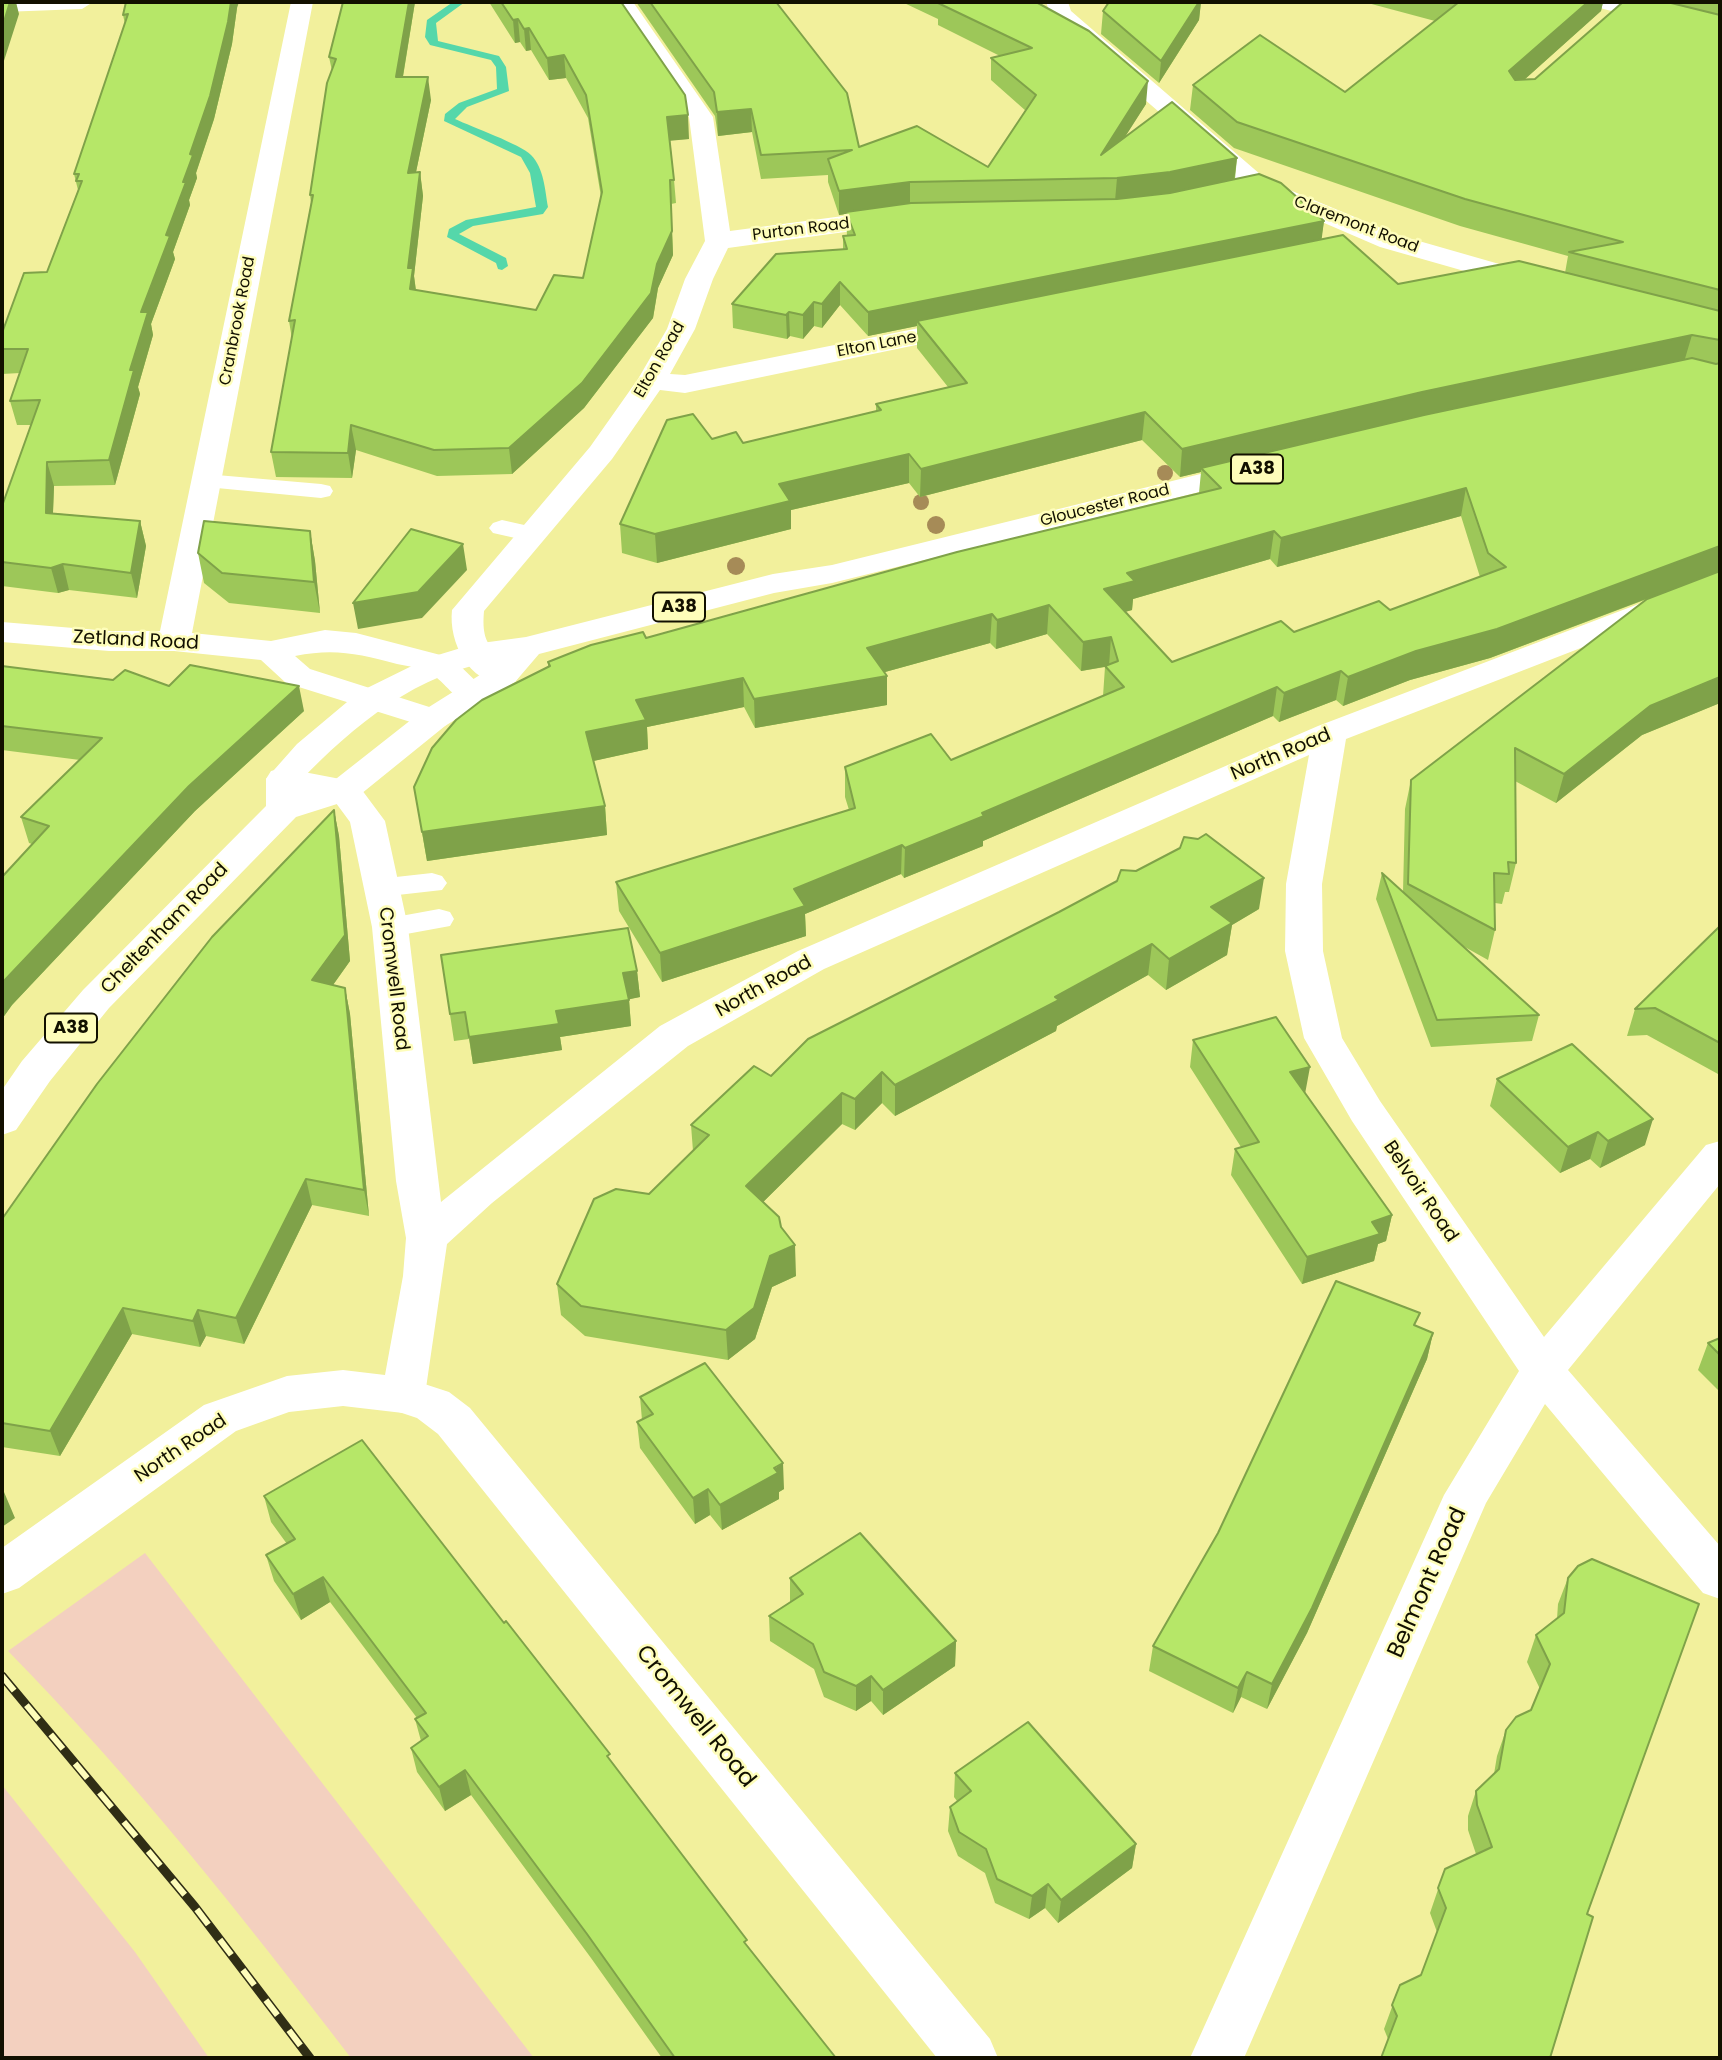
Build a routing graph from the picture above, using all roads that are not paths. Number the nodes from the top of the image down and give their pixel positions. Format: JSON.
{"nodes":[{"id":1,"x":82,"y":2,"type":"edge"},
{"id":2,"x":302,"y":2,"type":"edge"},
{"id":3,"x":622,"y":2,"type":"edge"},
{"id":4,"x":1057,"y":2,"type":"edge"},
{"id":5,"x":2,"y":5,"type":"edge"},
{"id":6,"x":1609,"y":11,"type":"edge"},
{"id":7,"x":1720,"y":32,"type":"edge"},
{"id":8,"x":1258,"y":186,"type":"junction"},
{"id":9,"x":1233,"y":192,"type":"edge"},
{"id":10,"x":923,"y":215,"type":"edge"},
{"id":11,"x":718,"y":240,"type":"junction"},
{"id":12,"x":1389,"y":240,"type":"junction"},
{"id":13,"x":1349,"y":249,"type":"edge"},
{"id":14,"x":1559,"y":289,"type":"edge"},
{"id":15,"x":996,"y":320,"type":"edge"},
{"id":16,"x":652,"y":380,"type":"junction"},
{"id":17,"x":1273,"y":465,"type":"edge"},
{"id":18,"x":205,"y":481,"type":"junction"},
{"id":19,"x":321,"y":491,"type":"dead end"},
{"id":20,"x":502,"y":528,"type":"dead end"},
{"id":21,"x":533,"y":534,"type":"junction"},
{"id":22,"x":1720,"y":583,"type":"edge"},
{"id":23,"x":2,"y":632,"type":"edge"},
{"id":24,"x":174,"y":641,"type":"junction"},
{"id":25,"x":527,"y":647,"type":"junction"},
{"id":26,"x":271,"y":651,"type":"junction"},
{"id":27,"x":474,"y":654,"type":"junction"},
{"id":28,"x":440,"y":666,"type":"junction"},
{"id":29,"x":503,"y":675,"type":"junction"},
{"id":30,"x":471,"y":693,"type":"junction"},
{"id":31,"x":371,"y":699,"type":"junction"},
{"id":32,"x":433,"y":719,"type":"junction"},
{"id":33,"x":1330,"y":733,"type":"junction"},
{"id":34,"x":344,"y":790,"type":"junction"},
{"id":35,"x":283,"y":794,"type":"junction"},
{"id":36,"x":432,"y":883,"type":"dead end"},
{"id":37,"x":380,"y":887,"type":"junction"},
{"id":38,"x":439,"y":919,"type":"dead end"},
{"id":39,"x":390,"y":927,"type":"junction"},
{"id":40,"x":2,"y":1120,"type":"edge"},
{"id":41,"x":1720,"y":1156,"type":"edge"},
{"id":42,"x":427,"y":1237,"type":"junction"},
{"id":43,"x":1542,"y":1370,"type":"junction"},
{"id":44,"x":403,"y":1395,"type":"junction"},
{"id":45,"x":2,"y":1574,"type":"edge"},
{"id":46,"x":1720,"y":1579,"type":"edge"},
{"id":47,"x":971,"y":2058,"type":"edge"},
{"id":48,"x":1217,"y":2058,"type":"edge"}],
"edges":[{"from":1,"to":5,"type":"street"},
{"from":2,"to":18,"type":"street","name":"Cranbrook Road"},
{"from":3,"to":11,"type":"street"},
{"from":4,"to":8,"type":"street","name":"Claremont Road"},
{"from":6,"to":7,"type":"street"},
{"from":8,"to":9,"type":"street"},
{"from":8,"to":12,"type":"street","name":"Claremont Road"},
{"from":10,"to":11,"type":"street","name":"Purton Road"},
{"from":11,"to":16,"type":"street","name":"Elton Road"},
{"from":12,"to":13,"type":"street"},
{"from":12,"to":14,"type":"street","name":"Claremont Road"},
{"from":15,"to":16,"type":"street","name":"Elton Lane"},
{"from":16,"to":21,"type":"street","name":"Elton Road"},
{"from":17,"to":25,"type":"street","name":"Gloucester Road","number":"A38"},
{"from":18,"to":19,"type":"lane"},
{"from":18,"to":24,"type":"street","name":"Cranbrook Road"},
{"from":20,"to":21,"type":"lane"},
{"from":21,"to":27,"type":"street","name":"Elton Road"},
{"from":22,"to":33,"type":"street","name":"North Road"},
{"from":23,"to":24,"type":"street","name":"Zetland Road"},
{"from":24,"to":26,"type":"street","name":"Zetland Road"},
{"from":25,"to":27,"type":"street","name":"Gloucester Road","number":"A38"},
{"from":25,"to":29,"type":"street"},
{"from":26,"to":28,"type":"street","name":"Zetland Road"},
{"from":26,"to":31,"type":"street"},
{"from":27,"to":28,"type":"street","name":"Gloucester Road","number":"A38"},
{"from":27,"to":29,"type":"street"},
{"from":28,"to":30,"type":"street","name":"Zetland Road"},
{"from":28,"to":31,"type":"street","number":"A38"},
{"from":29,"to":30,"type":"street"},
{"from":30,"to":32,"type":"street"},
{"from":31,"to":32,"type":"street"},
{"from":31,"to":35,"type":"street","name":"Cheltenham Road","number":"A38"},
{"from":32,"to":34,"type":"street"},
{"from":33,"to":42,"type":"street","name":"North Road"},
{"from":33,"to":43,"type":"street","name":"Belvoir Road"},
{"from":34,"to":35,"type":"street"},
{"from":34,"to":37,"type":"street","name":"Cromwell Road"},
{"from":35,"to":40,"type":"street","name":"Cheltenham Road","number":"A38"},
{"from":36,"to":37,"type":"lane"},
{"from":37,"to":39,"type":"street","name":"Cromwell Road"},
{"from":38,"to":39,"type":"lane"},
{"from":39,"to":42,"type":"street","name":"Cromwell Road"},
{"from":41,"to":43,"type":"street","name":"Belmont Road"},
{"from":42,"to":44,"type":"street"},
{"from":43,"to":46,"type":"street","name":"Belvoir Road"},
{"from":43,"to":48,"type":"street","name":"Belmont Road"},
{"from":44,"to":45,"type":"street","name":"North Road"},
{"from":44,"to":47,"type":"street","name":"Cromwell Road"}]}
